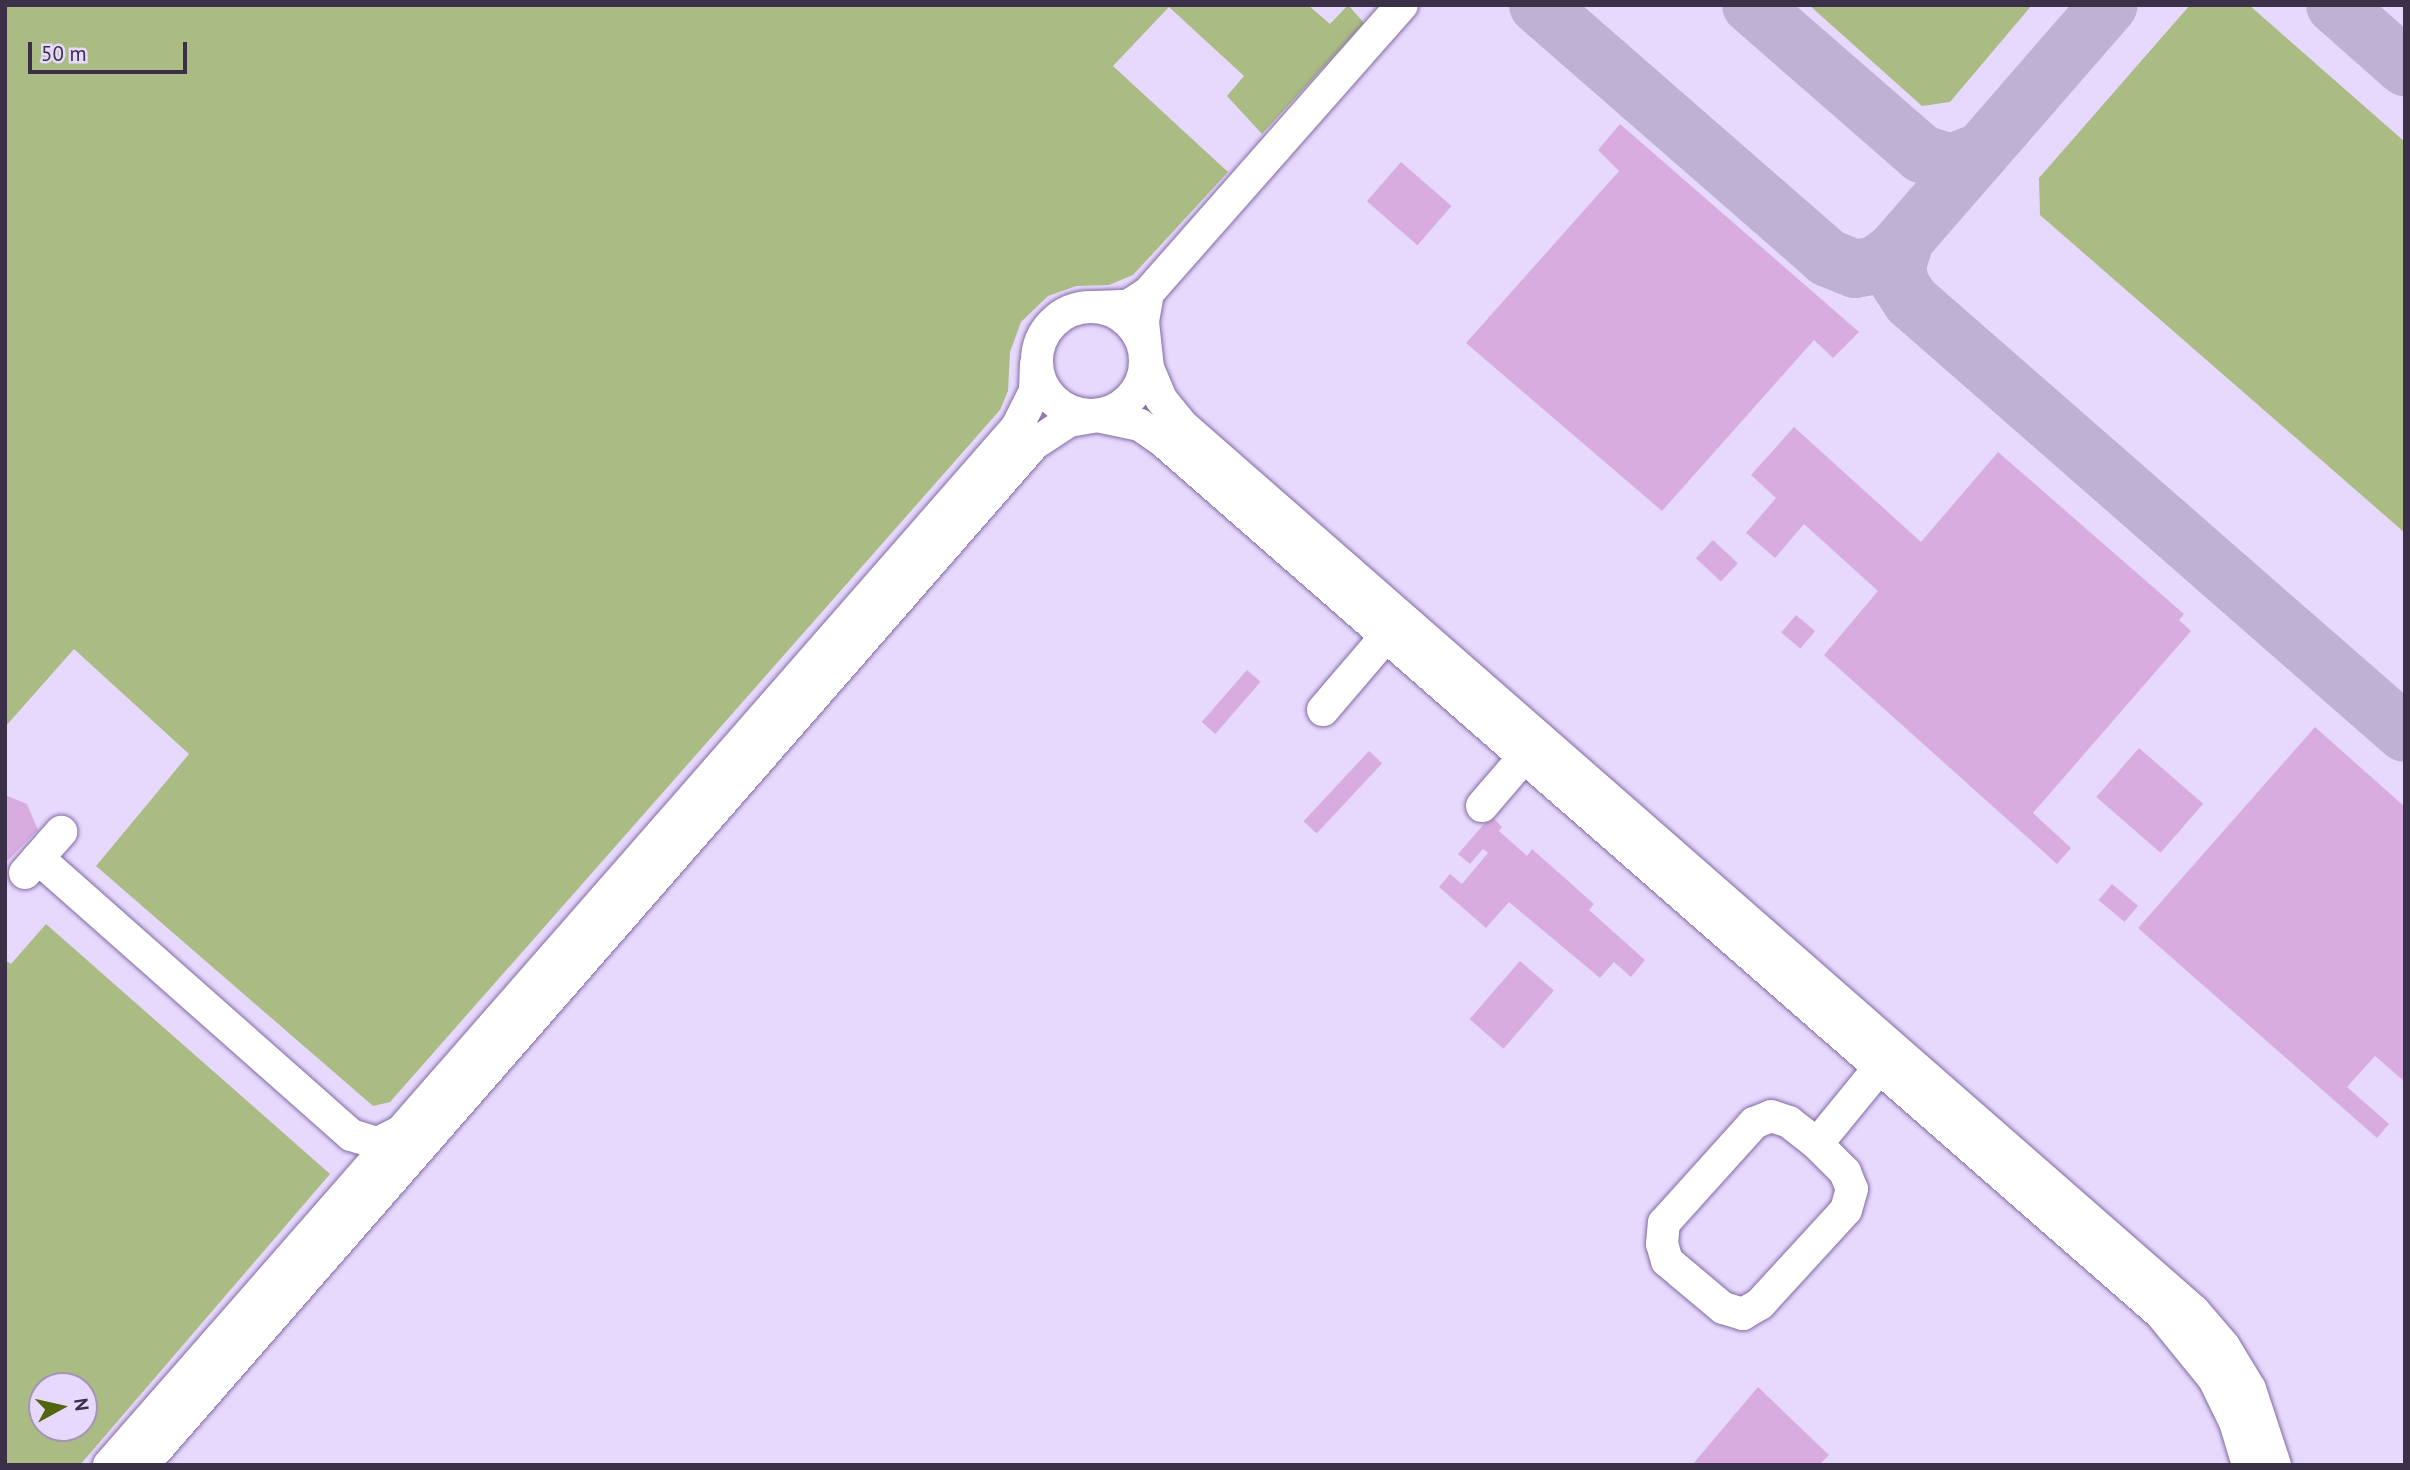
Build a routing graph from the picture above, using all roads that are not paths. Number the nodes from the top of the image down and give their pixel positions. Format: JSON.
{"nodes":[{"id":1,"x":1402,"y":5,"type":"edge"},
{"id":2,"x":1149,"y":293,"type":"junction"},
{"id":3,"x":1095,"y":307,"type":"junction"},
{"id":4,"x":1144,"y":351,"type":"junction"},
{"id":5,"x":1036,"y":364,"type":"junction"},
{"id":6,"x":1097,"y":416,"type":"junction"},
{"id":7,"x":1394,"y":627,"type":"junction"},
{"id":8,"x":1323,"y":710,"type":"dead end"},
{"id":9,"x":1524,"y":757,"type":"junction"},
{"id":10,"x":1482,"y":806,"type":"dead end"},
{"id":11,"x":61,"y":832,"type":"dead end"},
{"id":12,"x":478,"y":1062,"type":"junction"},
{"id":13,"x":1879,"y":1068,"type":"junction"},
{"id":14,"x":457,"y":1086,"type":"junction"},
{"id":15,"x":401,"y":1131,"type":"junction"},
{"id":16,"x":351,"y":1135,"type":"junction"},
{"id":17,"x":1817,"y":1144,"type":"junction"},
{"id":18,"x":358,"y":1181,"type":"junction"},
{"id":19,"x":230,"y":1346,"type":"junction"},
{"id":20,"x":209,"y":1370,"type":"junction"},
{"id":21,"x":109,"y":1465,"type":"edge"},
{"id":22,"x":142,"y":1465,"type":"edge"},
{"id":23,"x":2248,"y":1465,"type":"edge"},
{"id":24,"x":2275,"y":1465,"type":"edge"}],
"edges":[{"from":1,"to":2,"type":"street"},
{"from":2,"to":3,"type":"street"},
{"from":2,"to":4,"type":"street"},
{"from":3,"to":4,"type":"street"},
{"from":3,"to":5,"type":"street"},
{"from":4,"to":6,"type":"street"},
{"from":4,"to":7,"type":"street"},
{"from":5,"to":6,"type":"street"},
{"from":5,"to":12,"type":"street"},
{"from":6,"to":7,"type":"street"},
{"from":6,"to":12,"type":"street"},
{"from":7,"to":8,"type":"street"},
{"from":7,"to":9,"type":"street"},
{"from":7,"to":24,"type":"street"},
{"from":9,"to":10,"type":"street"},
{"from":9,"to":13,"type":"street"},
{"from":11,"to":16,"type":"street"},
{"from":12,"to":14,"type":"street"},
{"from":13,"to":17,"type":"street"},
{"from":13,"to":23,"type":"street"},
{"from":14,"to":15,"type":"street"},
{"from":14,"to":19,"type":"street"},
{"from":15,"to":16,"type":"street"},
{"from":15,"to":18,"type":"street"},
{"from":16,"to":18,"type":"street"},
{"from":17,"to":17,"type":"street"},
{"from":18,"to":19,"type":"street"},
{"from":19,"to":20,"type":"street"},
{"from":20,"to":21,"type":"street"},
{"from":20,"to":22,"type":"street"}]}
